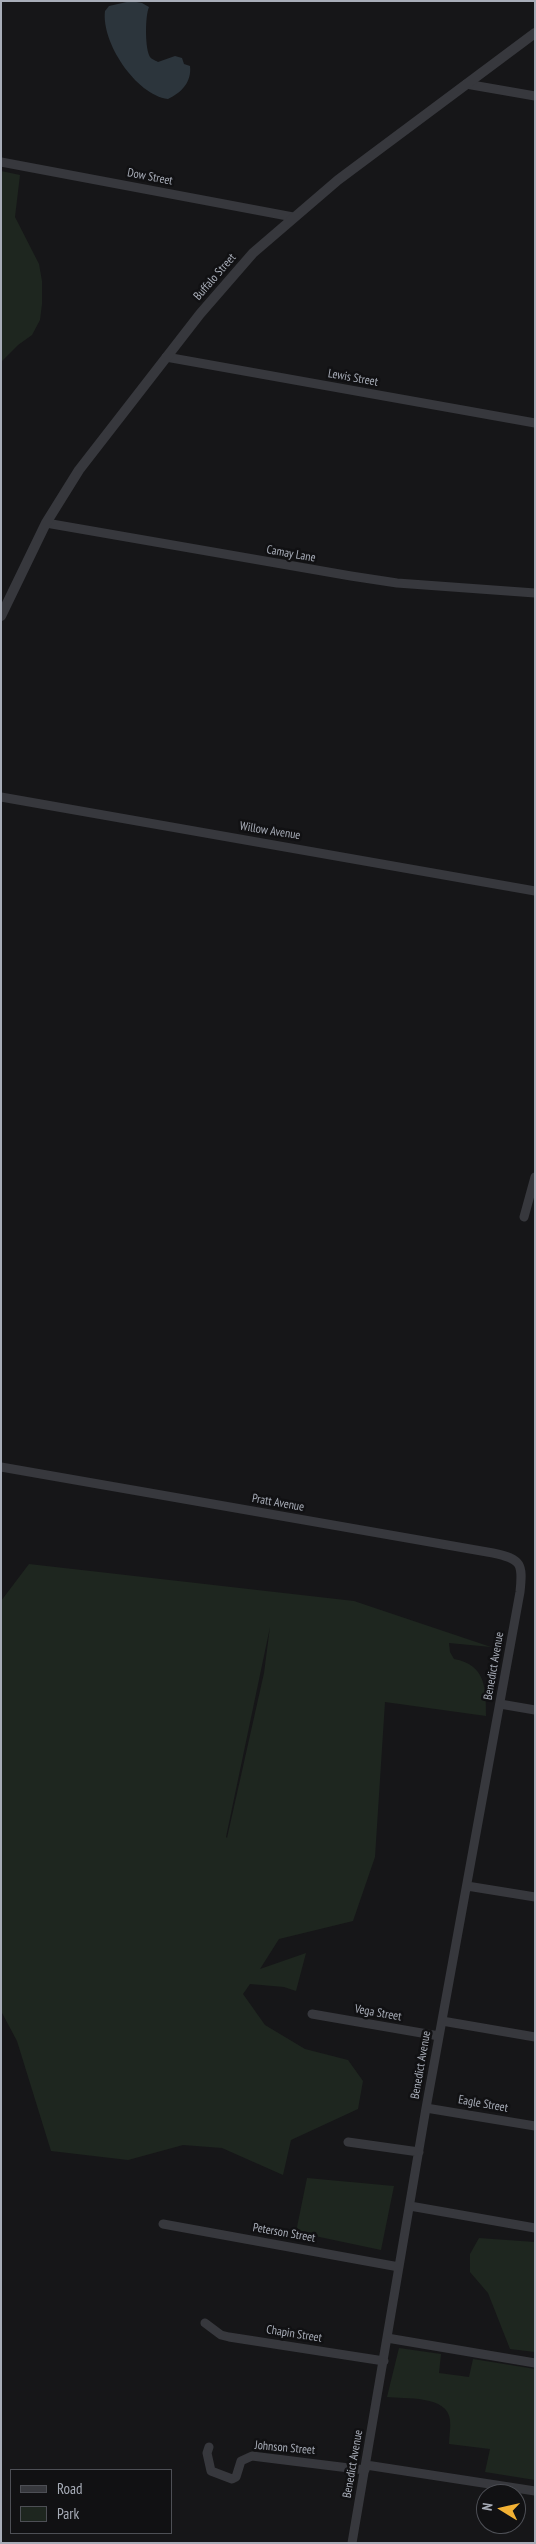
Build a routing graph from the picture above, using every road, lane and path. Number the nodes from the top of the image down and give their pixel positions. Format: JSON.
{"nodes":[{"id":1,"x":535,"y":32,"type":"edge"},
{"id":2,"x":466,"y":84,"type":"junction"},
{"id":3,"x":535,"y":96,"type":"edge"},
{"id":4,"x":1,"y":162,"type":"edge"},
{"id":5,"x":293,"y":217,"type":"junction"},
{"id":6,"x":166,"y":357,"type":"junction"},
{"id":7,"x":535,"y":423,"type":"edge"},
{"id":8,"x":46,"y":522,"type":"junction"},
{"id":9,"x":535,"y":593,"type":"edge"},
{"id":10,"x":2,"y":611,"type":"edge"},
{"id":11,"x":1,"y":797,"type":"edge"},
{"id":12,"x":535,"y":890,"type":"edge"},
{"id":13,"x":535,"y":1177,"type":"edge"},
{"id":14,"x":524,"y":1217,"type":"dead end"},
{"id":15,"x":1,"y":1467,"type":"edge"},
{"id":16,"x":520,"y":1592,"type":"joint"},
{"id":17,"x":500,"y":1704,"type":"junction"},
{"id":18,"x":535,"y":1710,"type":"edge"},
{"id":19,"x":467,"y":1886,"type":"junction"},
{"id":20,"x":535,"y":1897,"type":"edge"},
{"id":21,"x":312,"y":2014,"type":"dead end"},
{"id":22,"x":442,"y":2021,"type":"junction"},
{"id":23,"x":439,"y":2036,"type":"junction"},
{"id":24,"x":535,"y":2037,"type":"edge"},
{"id":25,"x":426,"y":2108,"type":"junction"},
{"id":26,"x":535,"y":2126,"type":"edge"},
{"id":27,"x":348,"y":2142,"type":"dead end"},
{"id":28,"x":419,"y":2152,"type":"junction"},
{"id":29,"x":410,"y":2206,"type":"junction"},
{"id":30,"x":163,"y":2224,"type":"dead end"},
{"id":31,"x":535,"y":2228,"type":"edge"},
{"id":32,"x":399,"y":2267,"type":"junction"},
{"id":33,"x":205,"y":2323,"type":"dead end"},
{"id":34,"x":387,"y":2338,"type":"junction"},
{"id":35,"x":384,"y":2360,"type":"junction"},
{"id":36,"x":535,"y":2363,"type":"edge"},
{"id":37,"x":209,"y":2447,"type":"dead end"},
{"id":38,"x":365,"y":2468,"type":"junction"},
{"id":39,"x":535,"y":2491,"type":"edge"},
{"id":40,"x":352,"y":2543,"type":"edge"}],
"edges":[{"from":1,"to":2,"type":"street","name":"Buffalo Street"},
{"from":2,"to":3,"type":"street"},
{"from":2,"to":5,"type":"street","name":"Buffalo Street"},
{"from":4,"to":5,"type":"street","name":"Dow Street"},
{"from":5,"to":6,"type":"street","name":"Buffalo Street"},
{"from":6,"to":7,"type":"street","name":"Lewis Street"},
{"from":6,"to":8,"type":"street","name":"Buffalo Street"},
{"from":8,"to":9,"type":"street","name":"Camay Lane"},
{"from":8,"to":10,"type":"street","name":"Buffalo Street"},
{"from":11,"to":12,"type":"street","name":"Willow Avenue"},
{"from":13,"to":14,"type":"street"},
{"from":15,"to":16,"type":"street","name":"Pratt Avenue"},
{"from":16,"to":17,"type":"street","name":"Benedict Avenue"},
{"from":17,"to":18,"type":"street"},
{"from":17,"to":19,"type":"street","name":"Benedict Avenue"},
{"from":19,"to":20,"type":"street"},
{"from":19,"to":22,"type":"street","name":"Benedict Avenue"},
{"from":21,"to":23,"type":"street","name":"Vega Street"},
{"from":22,"to":23,"type":"street","name":"Benedict Avenue"},
{"from":22,"to":24,"type":"street"},
{"from":23,"to":25,"type":"street","name":"Benedict Avenue"},
{"from":25,"to":26,"type":"street","name":"Eagle Street"},
{"from":25,"to":28,"type":"street","name":"Benedict Avenue"},
{"from":27,"to":28,"type":"street"},
{"from":28,"to":29,"type":"street","name":"Benedict Avenue"},
{"from":29,"to":31,"type":"street"},
{"from":29,"to":32,"type":"street","name":"Benedict Avenue"},
{"from":30,"to":32,"type":"street","name":"Peterson Street"},
{"from":32,"to":34,"type":"street","name":"Benedict Avenue"},
{"from":33,"to":35,"type":"street","name":"Chapin Street"},
{"from":34,"to":35,"type":"street","name":"Benedict Avenue"},
{"from":34,"to":36,"type":"street"},
{"from":35,"to":38,"type":"street","name":"Benedict Avenue"},
{"from":37,"to":38,"type":"street","name":"Johnson Street"},
{"from":38,"to":39,"type":"street","name":"Johnson Street"},
{"from":38,"to":40,"type":"street","name":"Benedict Avenue"}]}
